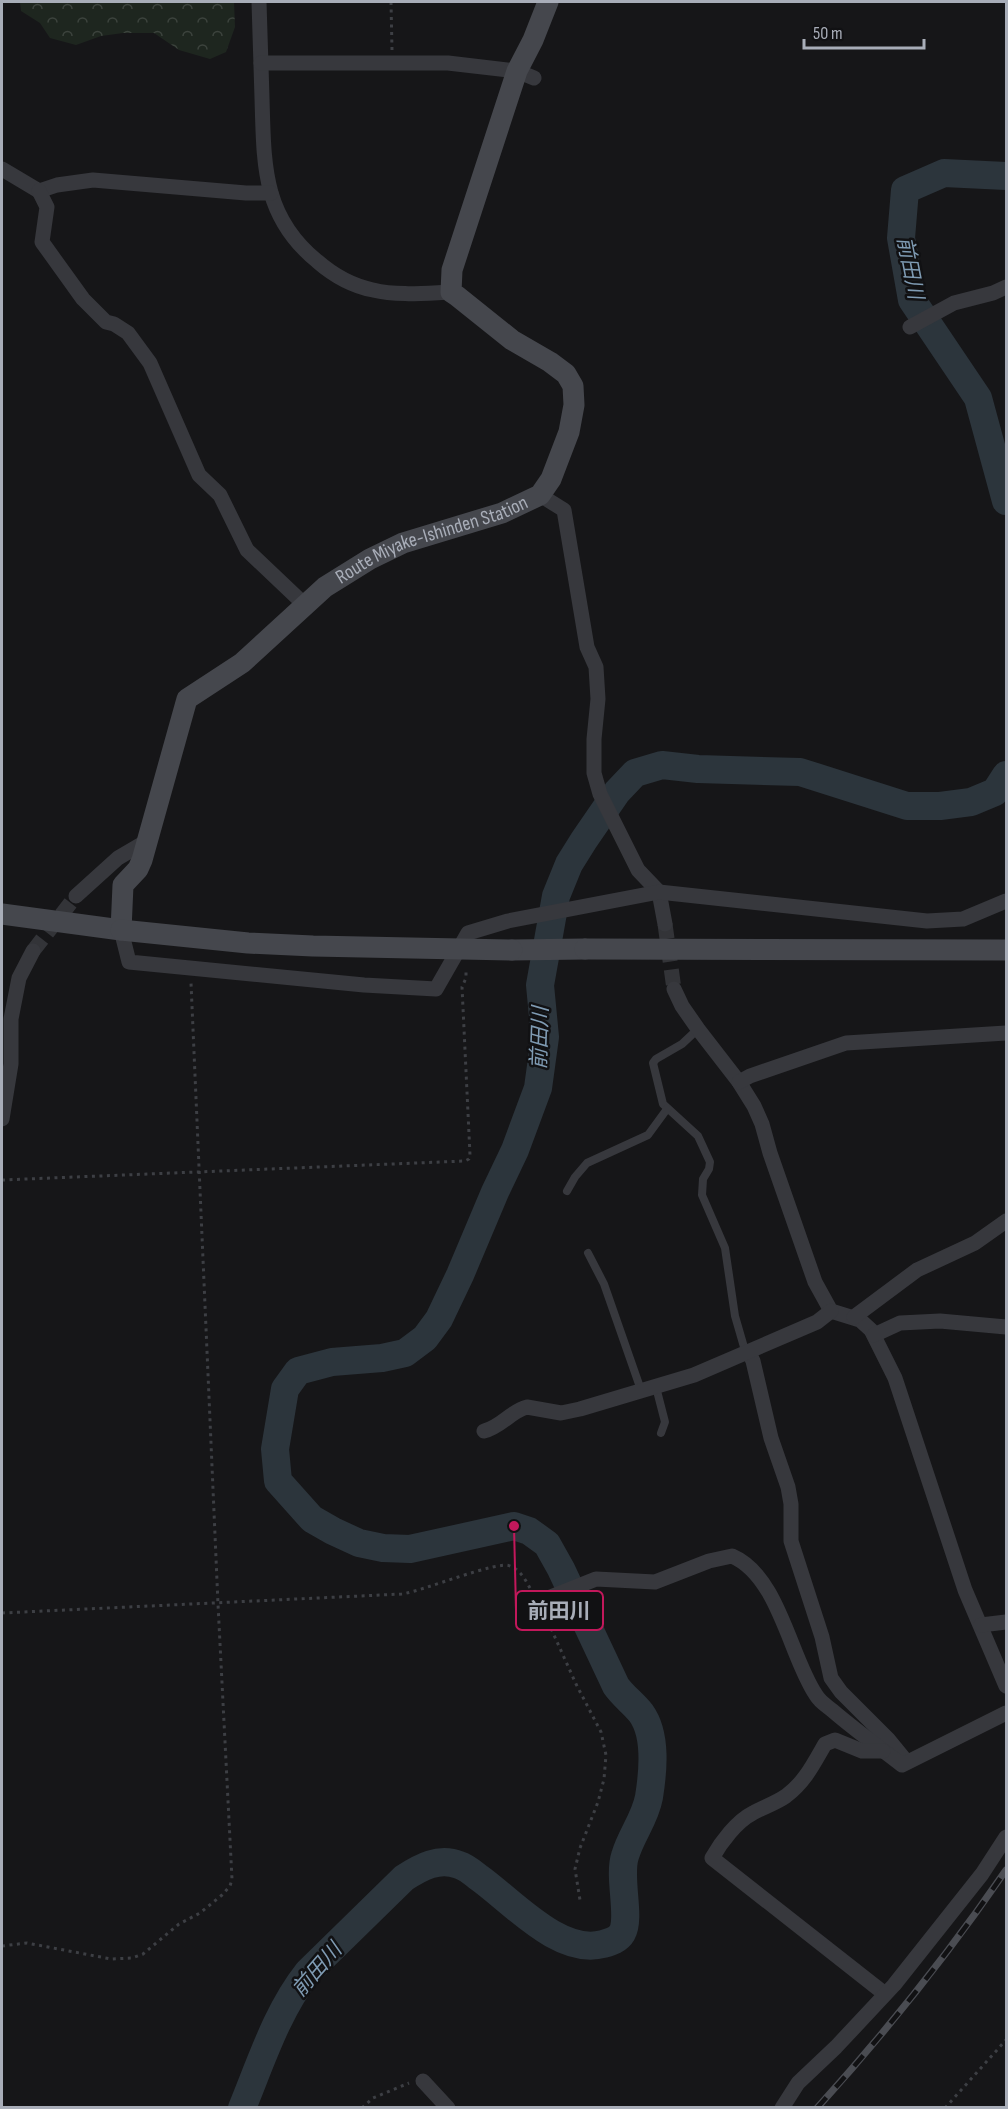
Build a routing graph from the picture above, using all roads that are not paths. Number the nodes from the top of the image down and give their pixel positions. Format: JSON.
{"nodes":[{"id":1,"x":259,"y":2,"type":"edge"},
{"id":2,"x":548,"y":2,"type":"edge"},
{"id":3,"x":261,"y":63,"type":"junction"},
{"id":4,"x":526,"y":75,"type":"junction"},
{"id":5,"x":2,"y":169,"type":"edge"},
{"id":6,"x":39,"y":191,"type":"junction"},
{"id":7,"x":271,"y":193,"type":"junction"},
{"id":8,"x":1006,"y":287,"type":"edge"},
{"id":9,"x":451,"y":292,"type":"junction"},
{"id":10,"x":910,"y":327,"type":"dead end"},
{"id":11,"x":540,"y":495,"type":"junction"},
{"id":12,"x":306,"y":606,"type":"junction"},
{"id":13,"x":147,"y":841,"type":"junction"},
{"id":14,"x":659,"y":892,"type":"junction"},
{"id":15,"x":76,"y":896,"type":"tunnel mouth"},
{"id":16,"x":1006,"y":901,"type":"edge"},
{"id":17,"x":2,"y":914,"type":"edge"},
{"id":18,"x":665,"y":924,"type":"tunnel mouth"},
{"id":19,"x":121,"y":930,"type":"junction"},
{"id":20,"x":1006,"y":950,"type":"edge"},
{"id":21,"x":33,"y":951,"type":"tunnel mouth"},
{"id":22,"x":674,"y":989,"type":"tunnel mouth"},
{"id":23,"x":698,"y":1029,"type":"junction"},
{"id":24,"x":1006,"y":1033,"type":"edge"},
{"id":25,"x":739,"y":1082,"type":"junction"},
{"id":26,"x":667,"y":1109,"type":"junction"},
{"id":27,"x":2,"y":1119,"type":"edge"},
{"id":28,"x":567,"y":1191,"type":"dead end"},
{"id":29,"x":1006,"y":1221,"type":"edge"},
{"id":30,"x":588,"y":1253,"type":"dead end"},
{"id":31,"x":831,"y":1311,"type":"junction"},
{"id":32,"x":854,"y":1317,"type":"junction"},
{"id":33,"x":1006,"y":1327,"type":"edge"},
{"id":34,"x":874,"y":1335,"type":"junction"},
{"id":35,"x":747,"y":1353,"type":"junction"},
{"id":36,"x":656,"y":1387,"type":"junction"},
{"id":37,"x":641,"y":1390,"type":"junction"},
{"id":38,"x":484,"y":1431,"type":"dead end"},
{"id":39,"x":661,"y":1433,"type":"dead end"},
{"id":40,"x":545,"y":1599,"type":"road end"},
{"id":41,"x":1006,"y":1622,"type":"edge"},
{"id":42,"x":981,"y":1625,"type":"junction"},
{"id":43,"x":1006,"y":1686,"type":"edge"},
{"id":44,"x":1006,"y":1713,"type":"edge"},
{"id":45,"x":883,"y":1751,"type":"junction"},
{"id":46,"x":908,"y":1763,"type":"junction"},
{"id":47,"x":1006,"y":1837,"type":"edge"},
{"id":48,"x":885,"y":1994,"type":"junction"},
{"id":49,"x":423,"y":2080,"type":"road end"},
{"id":50,"x":448,"y":2108,"type":"edge"},
{"id":51,"x":782,"y":2108,"type":"edge"}],
"edges":[{"from":1,"to":3,"type":"street"},
{"from":2,"to":4,"type":"main road"},
{"from":3,"to":4,"type":"street"},
{"from":3,"to":7,"type":"street"},
{"from":4,"to":9,"type":"main road"},
{"from":5,"to":6,"type":"street"},
{"from":6,"to":7,"type":"street"},
{"from":6,"to":12,"type":"street"},
{"from":7,"to":9,"type":"street"},
{"from":8,"to":10,"type":"street"},
{"from":9,"to":11,"type":"main road","name":"Route Miyake-Ishinden Station"},
{"from":11,"to":12,"type":"main road","name":"Route Miyake-Ishinden Station"},
{"from":11,"to":14,"type":"street"},
{"from":12,"to":13,"type":"main road","name":"Route Miyake-Ishinden Station"},
{"from":13,"to":15,"type":"street"},
{"from":13,"to":19,"type":"main road","name":"Route Miyake-Ishinden Station"},
{"from":14,"to":16,"type":"street"},
{"from":14,"to":18,"type":"street"},
{"from":14,"to":19,"type":"street"},
{"from":17,"to":19,"type":"main road"},
{"from":19,"to":20,"type":"main road","bridge":true},
{"from":21,"to":27,"type":"street"},
{"from":22,"to":23,"type":"street"},
{"from":23,"to":25,"type":"street"},
{"from":23,"to":26,"type":"lane"},
{"from":24,"to":25,"type":"street"},
{"from":25,"to":31,"type":"street"},
{"from":26,"to":28,"type":"lane"},
{"from":26,"to":35,"type":"lane"},
{"from":29,"to":32,"type":"street"},
{"from":30,"to":37,"type":"lane"},
{"from":31,"to":32,"type":"street"},
{"from":31,"to":35,"type":"street"},
{"from":32,"to":34,"type":"street"},
{"from":33,"to":34,"type":"street"},
{"from":34,"to":42,"type":"street"},
{"from":35,"to":36,"type":"street"},
{"from":35,"to":46,"type":"street"},
{"from":36,"to":37,"type":"street"},
{"from":36,"to":39,"type":"lane"},
{"from":37,"to":38,"type":"street"},
{"from":40,"to":45,"type":"street"},
{"from":41,"to":42,"type":"street"},
{"from":42,"to":43,"type":"street"},
{"from":44,"to":46,"type":"street"},
{"from":45,"to":46,"type":"street"},
{"from":45,"to":48,"type":"street"},
{"from":47,"to":48,"type":"street"},
{"from":48,"to":51,"type":"street"},
{"from":49,"to":50,"type":"street"}]}
